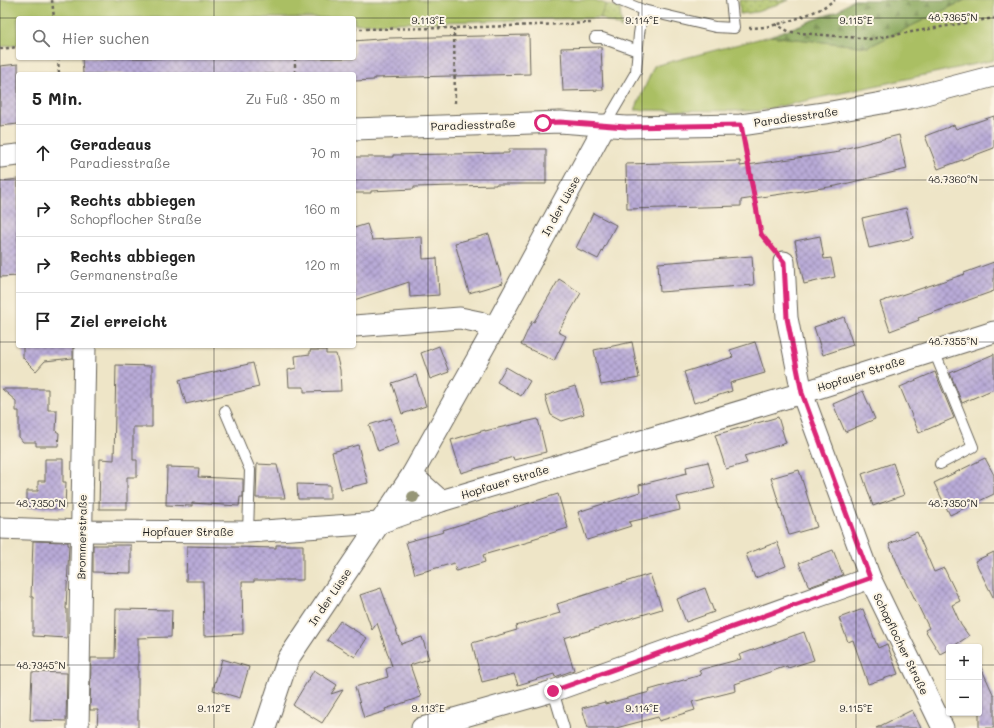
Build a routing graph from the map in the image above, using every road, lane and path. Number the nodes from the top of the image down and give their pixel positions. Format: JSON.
{"nodes":[{"id":1,"x":52,"y":0,"type":"edge"},
{"id":2,"x":618,"y":0,"type":"edge"},
{"id":3,"x":731,"y":0,"type":"edge"},
{"id":4,"x":834,"y":0,"type":"edge"},
{"id":5,"x":643,"y":10,"type":"junction"},
{"id":6,"x":54,"y":16,"type":"edge"},
{"id":7,"x":994,"y":18,"type":"edge"},
{"id":8,"x":596,"y":22,"type":"dead end"},
{"id":9,"x":775,"y":24,"type":"junction"},
{"id":10,"x":454,"y":28,"type":"junction"},
{"id":11,"x":734,"y":28,"type":"junction"},
{"id":12,"x":356,"y":29,"type":"edge"},
{"id":13,"x":595,"y":38,"type":"dead end"},
{"id":14,"x":16,"y":47,"type":"edge"},
{"id":15,"x":0,"y":49,"type":"edge"},
{"id":16,"x":638,"y":51,"type":"junction"},
{"id":17,"x":58,"y":60,"type":"edge"},
{"id":18,"x":294,"y":60,"type":"edge"},
{"id":19,"x":59,"y":72,"type":"edge"},
{"id":20,"x":295,"y":72,"type":"edge"},
{"id":21,"x":994,"y":76,"type":"edge"},
{"id":22,"x":455,"y":125,"type":"junction"},
{"id":23,"x":605,"y":125,"type":"junction"},
{"id":24,"x":741,"y":125,"type":"junction"},
{"id":25,"x":356,"y":129,"type":"edge"},
{"id":26,"x":16,"y":155,"type":"edge"},
{"id":27,"x":0,"y":157,"type":"edge"},
{"id":28,"x":784,"y":262,"type":"joint"},
{"id":29,"x":356,"y":326,"type":"edge"},
{"id":30,"x":494,"y":329,"type":"junction"},
{"id":31,"x":994,"y":332,"type":"edge"},
{"id":32,"x":85,"y":348,"type":"edge"},
{"id":33,"x":934,"y":351,"type":"junction"},
{"id":34,"x":802,"y":393,"type":"junction"},
{"id":35,"x":225,"y":411,"type":"dead end"},
{"id":36,"x":940,"y":464,"type":"dead end"},
{"id":37,"x":412,"y":475,"type":"junction"},
{"id":38,"x":441,"y":501,"type":"junction"},
{"id":39,"x":379,"y":523,"type":"junction"},
{"id":40,"x":0,"y":528,"type":"edge"},
{"id":41,"x":82,"y":531,"type":"junction"},
{"id":42,"x":248,"y":532,"type":"junction"},
{"id":43,"x":870,"y":578,"type":"junction"},
{"id":44,"x":553,"y":691,"type":"junction"},
{"id":45,"x":78,"y":728,"type":"edge"},
{"id":46,"x":265,"y":728,"type":"edge"},
{"id":47,"x":422,"y":728,"type":"edge"},
{"id":48,"x":564,"y":728,"type":"edge"},
{"id":49,"x":943,"y":728,"type":"edge"}],
"edges":[{"from":1,"to":6,"type":"path"},
{"from":2,"to":5,"type":"lane"},
{"from":3,"to":11,"type":"lane"},
{"from":4,"to":9,"type":"path"},
{"from":5,"to":11,"type":"lane"},
{"from":5,"to":16,"type":"lane","name":"In der Lüsse"},
{"from":7,"to":9,"type":"path"},
{"from":8,"to":10,"type":"path"},
{"from":9,"to":11,"type":"path"},
{"from":10,"to":12,"type":"path"},
{"from":10,"to":22,"type":"path"},
{"from":13,"to":16,"type":"lane"},
{"from":14,"to":15,"type":"path"},
{"from":16,"to":23,"type":"lane","name":"In der Lüsse"},
{"from":17,"to":19,"type":"path"},
{"from":18,"to":20,"type":"path"},
{"from":21,"to":24,"type":"street","name":"Paradiesstraße"},
{"from":22,"to":23,"type":"street","name":"Paradiesstraße"},
{"from":22,"to":25,"type":"street","name":"Paradiesstraße"},
{"from":23,"to":24,"type":"street","name":"Paradiesstraße"},
{"from":23,"to":30,"type":"street","name":"In der Lüsse"},
{"from":24,"to":28,"type":"path"},
{"from":26,"to":27,"type":"street"},
{"from":28,"to":34,"type":"street","name":"Schopflocher Straße"},
{"from":29,"to":30,"type":"street"},
{"from":30,"to":37,"type":"street","name":"In der Lüsse"},
{"from":31,"to":33,"type":"street","name":"Hopfauer Straße"},
{"from":32,"to":41,"type":"street","name":"Brommerstraße"},
{"from":33,"to":34,"type":"street","name":"Hopfauer Straße"},
{"from":33,"to":36,"type":"lane"},
{"from":34,"to":38,"type":"street","name":"Hopfauer Straße"},
{"from":34,"to":43,"type":"street","name":"Schopflocher Straße"},
{"from":35,"to":42,"type":"lane"},
{"from":37,"to":38,"type":"street"},
{"from":37,"to":39,"type":"street","name":"In der Lüsse"},
{"from":38,"to":39,"type":"street","name":"Hopfauer Straße"},
{"from":39,"to":42,"type":"street","name":"Hopfauer Straße"},
{"from":39,"to":46,"type":"street","name":"In der Lüsse"},
{"from":40,"to":41,"type":"street","name":"Hopfauer Straße"},
{"from":41,"to":42,"type":"street","name":"Hopfauer Straße"},
{"from":41,"to":45,"type":"street","name":"Brommerstraße"},
{"from":43,"to":44,"type":"street"},
{"from":43,"to":49,"type":"street","name":"Schopflocher Straße"},
{"from":44,"to":47,"type":"street"},
{"from":44,"to":48,"type":"lane"}]}
